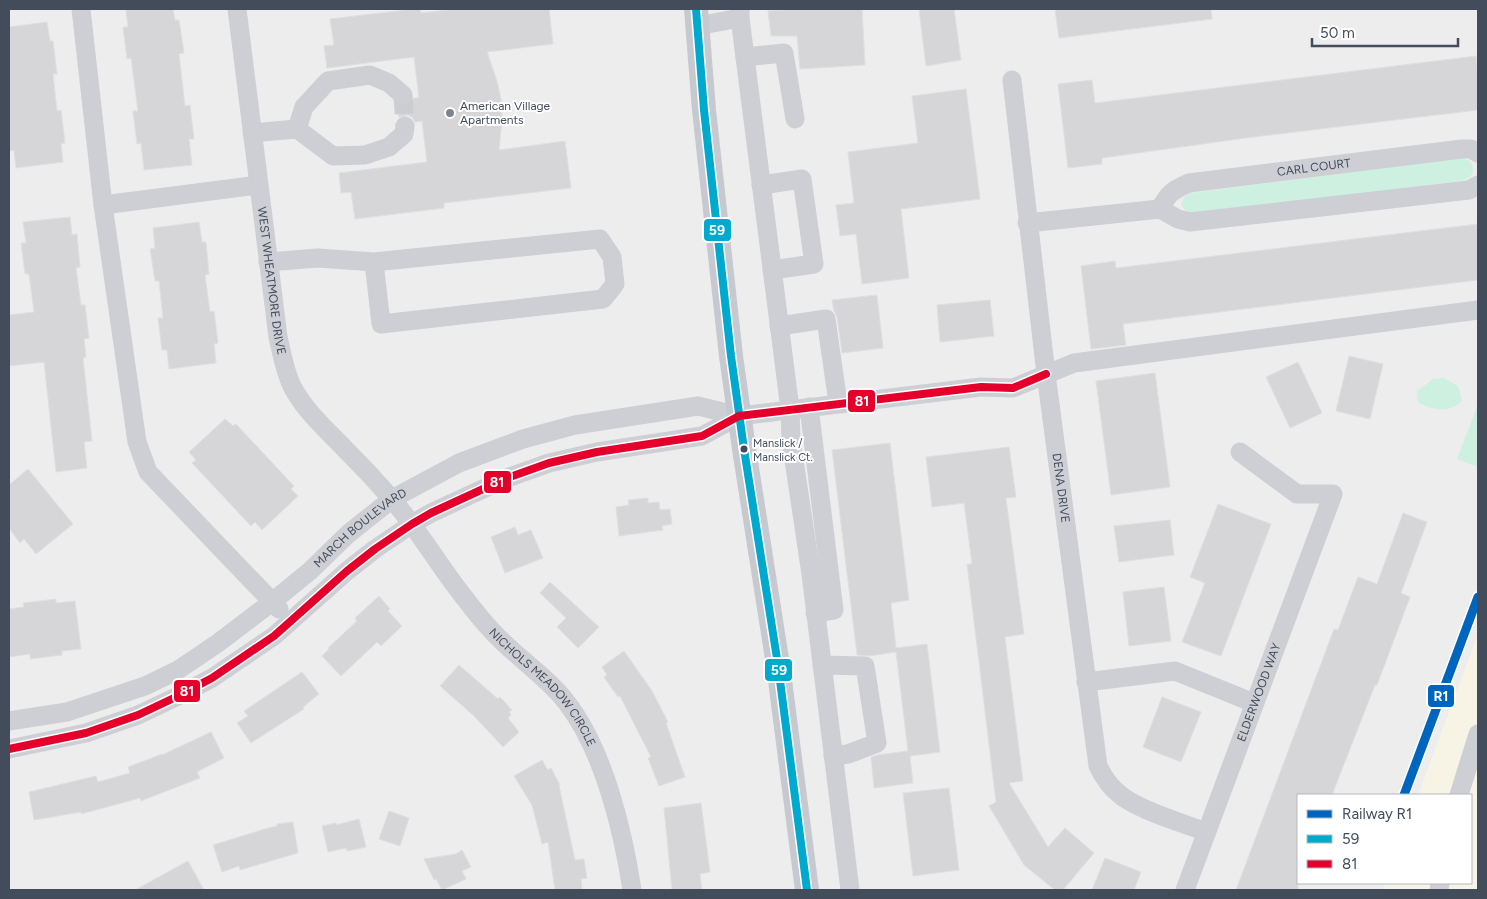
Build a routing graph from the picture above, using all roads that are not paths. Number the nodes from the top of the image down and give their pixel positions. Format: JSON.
{"nodes":[{"id":1,"x":81,"y":9,"type":"edge"},
{"id":2,"x":237,"y":9,"type":"edge"},
{"id":3,"x":740,"y":14,"type":"edge"},
{"id":4,"x":696,"y":18,"type":"edge"},
{"id":5,"x":745,"y":57,"type":"junction"},
{"id":6,"x":1012,"y":80,"type":"dead end"},
{"id":7,"x":403,"y":95,"type":"dead end"},
{"id":8,"x":795,"y":119,"type":"dead end"},
{"id":9,"x":405,"y":126,"type":"tunnel mouth"},
{"id":10,"x":296,"y":129,"type":"junction"},
{"id":11,"x":252,"y":133,"type":"junction"},
{"id":12,"x":1478,"y":153,"type":"edge"},
{"id":13,"x":258,"y":185,"type":"junction"},
{"id":14,"x":761,"y":185,"type":"junction"},
{"id":15,"x":1478,"y":185,"type":"edge"},
{"id":16,"x":104,"y":205,"type":"junction"},
{"id":17,"x":1160,"y":209,"type":"junction"},
{"id":18,"x":1028,"y":223,"type":"junction"},
{"id":19,"x":268,"y":262,"type":"junction"},
{"id":20,"x":374,"y":262,"type":"junction"},
{"id":21,"x":772,"y":270,"type":"junction"},
{"id":22,"x":1478,"y":310,"type":"edge"},
{"id":23,"x":779,"y":326,"type":"junction"},
{"id":24,"x":1046,"y":374,"type":"junction"},
{"id":25,"x":838,"y":403,"type":"junction"},
{"id":26,"x":809,"y":407,"type":"junction"},
{"id":27,"x":790,"y":409,"type":"junction"},
{"id":28,"x":739,"y":416,"type":"junction"},
{"id":29,"x":1240,"y":452,"type":"dead end"},
{"id":30,"x":402,"y":511,"type":"junction"},
{"id":31,"x":272,"y":602,"type":"junction"},
{"id":32,"x":815,"y":613,"type":"junction"},
{"id":33,"x":291,"y":621,"type":"junction"},
{"id":34,"x":822,"y":666,"type":"junction"},
{"id":35,"x":1086,"y":682,"type":"junction"},
{"id":36,"x":1254,"y":703,"type":"junction"},
{"id":37,"x":9,"y":721,"type":"edge"},
{"id":38,"x":1478,"y":734,"type":"edge"},
{"id":39,"x":9,"y":749,"type":"edge"},
{"id":40,"x":833,"y":756,"type":"junction"},
{"id":41,"x":1459,"y":794,"type":"edge"},
{"id":42,"x":1206,"y":832,"type":"junction"},
{"id":43,"x":632,"y":890,"type":"edge"},
{"id":44,"x":807,"y":890,"type":"edge"},
{"id":45,"x":850,"y":890,"type":"edge"},
{"id":46,"x":1185,"y":890,"type":"edge"}],
"edges":[{"from":1,"to":16,"type":"street"},
{"from":2,"to":11,"type":"street","name":"WEST WHEATMORE DRIVE"},
{"from":3,"to":4,"type":"street"},
{"from":3,"to":5,"type":"street"},
{"from":4,"to":28,"type":"main road"},
{"from":5,"to":8,"type":"street"},
{"from":5,"to":14,"type":"street"},
{"from":6,"to":18,"type":"street","name":"DENA DRIVE"},
{"from":7,"to":10,"type":"street"},
{"from":9,"to":10,"type":"street"},
{"from":10,"to":11,"type":"street"},
{"from":11,"to":13,"type":"street","name":"WEST WHEATMORE DRIVE"},
{"from":12,"to":17,"type":"street","name":"CARL COURT"},
{"from":13,"to":16,"type":"street"},
{"from":13,"to":19,"type":"street","name":"WEST WHEATMORE DRIVE"},
{"from":14,"to":21,"type":"street"},
{"from":14,"to":21,"type":"street"},
{"from":15,"to":17,"type":"street"},
{"from":16,"to":31,"type":"street"},
{"from":17,"to":18,"type":"street"},
{"from":18,"to":24,"type":"street","name":"DENA DRIVE"},
{"from":19,"to":20,"type":"street"},
{"from":19,"to":30,"type":"street","name":"WEST WHEATMORE DRIVE"},
{"from":20,"to":20,"type":"street"},
{"from":21,"to":23,"type":"street"},
{"from":22,"to":24,"type":"street"},
{"from":23,"to":25,"type":"street"},
{"from":23,"to":27,"type":"street"},
{"from":24,"to":25,"type":"street"},
{"from":24,"to":35,"type":"street","name":"DENA DRIVE"},
{"from":25,"to":26,"type":"street"},
{"from":26,"to":27,"type":"street"},
{"from":26,"to":32,"type":"street"},
{"from":27,"to":28,"type":"street"},
{"from":27,"to":32,"type":"street"},
{"from":28,"to":30,"type":"street"},
{"from":28,"to":30,"type":"street","name":"MARCH BOULEVARD"},
{"from":28,"to":44,"type":"main road"},
{"from":29,"to":36,"type":"street","name":"ELDERWOOD WAY"},
{"from":30,"to":31,"type":"street","name":"MARCH BOULEVARD"},
{"from":30,"to":33,"type":"street"},
{"from":30,"to":43,"type":"street","name":"NICHOLS MEADOW CIRCLE"},
{"from":31,"to":33,"type":"street"},
{"from":31,"to":37,"type":"street","name":"MARCH BOULEVARD"},
{"from":32,"to":34,"type":"street"},
{"from":33,"to":39,"type":"street"},
{"from":34,"to":40,"type":"street"},
{"from":34,"to":40,"type":"street"},
{"from":35,"to":36,"type":"street"},
{"from":35,"to":42,"type":"street","name":"DENA DRIVE"},
{"from":36,"to":42,"type":"street","name":"ELDERWOOD WAY"},
{"from":38,"to":41,"type":"street"},
{"from":40,"to":45,"type":"street"},
{"from":42,"to":46,"type":"street","name":"ELDERWOOD WAY"}]}
